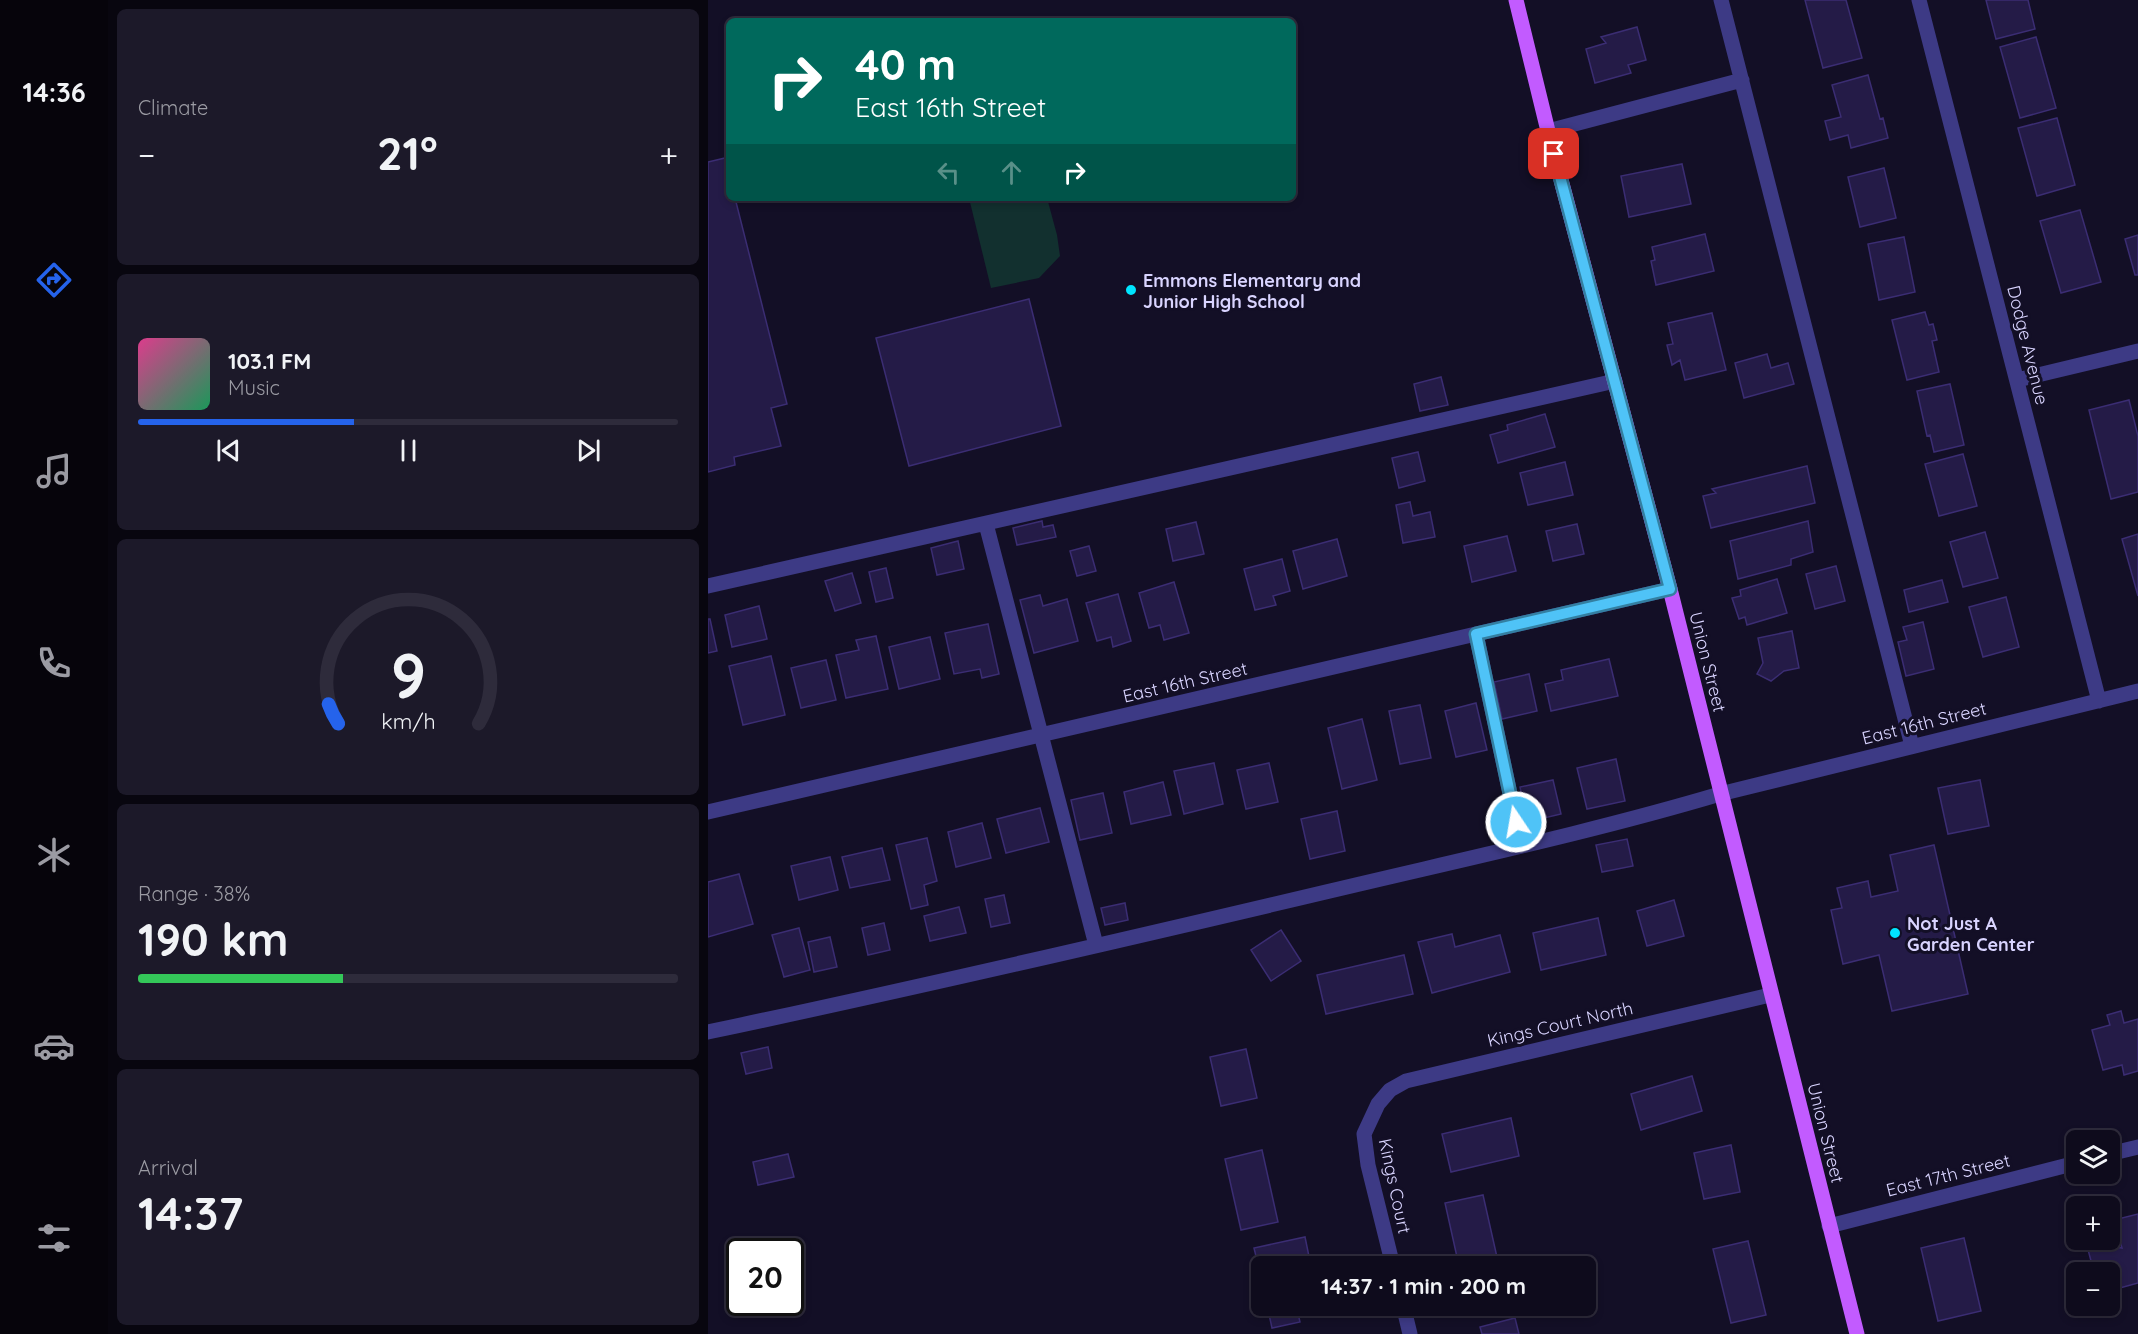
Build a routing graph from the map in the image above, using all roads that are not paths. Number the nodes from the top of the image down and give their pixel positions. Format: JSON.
{"nodes":[{"id":1,"x":1516,"y":0,"type":"edge"},
{"id":2,"x":1721,"y":0,"type":"edge"},
{"id":3,"x":1919,"y":0,"type":"edge"},
{"id":4,"x":1742,"y":80,"type":"junction"},
{"id":5,"x":1548,"y":131,"type":"junction"},
{"id":6,"x":2138,"y":351,"type":"edge"},
{"id":7,"x":2017,"y":380,"type":"junction"},
{"id":8,"x":1616,"y":381,"type":"junction"},
{"id":9,"x":986,"y":524,"type":"junction"},
{"id":10,"x":708,"y":586,"type":"edge"},
{"id":11,"x":1670,"y":589,"type":"junction"},
{"id":12,"x":1476,"y":634,"type":"junction"},
{"id":13,"x":2138,"y":691,"type":"edge"},
{"id":14,"x":2099,"y":701,"type":"junction"},
{"id":15,"x":1041,"y":736,"type":"junction"},
{"id":16,"x":1912,"y":746,"type":"junction"},
{"id":17,"x":1720,"y":794,"type":"junction"},
{"id":18,"x":708,"y":812,"type":"edge"},
{"id":19,"x":1521,"y":845,"type":"junction"},
{"id":20,"x":1096,"y":945,"type":"junction"},
{"id":21,"x":1770,"y":995,"type":"junction"},
{"id":22,"x":708,"y":1032,"type":"edge"},
{"id":23,"x":1373,"y":1115,"type":"joint"},
{"id":24,"x":2138,"y":1147,"type":"edge"},
{"id":25,"x":2120,"y":1151,"type":"edge"},
{"id":26,"x":2066,"y":1165,"type":"edge"},
{"id":27,"x":1829,"y":1226,"type":"junction"},
{"id":28,"x":1391,"y":1256,"type":"edge"},
{"id":29,"x":1406,"y":1316,"type":"edge"},
{"id":30,"x":1410,"y":1334,"type":"edge"},
{"id":31,"x":1857,"y":1334,"type":"edge"}],
"edges":[{"from":1,"to":5,"type":"main road","name":"Union Street"},
{"from":2,"to":4,"type":"street"},
{"from":3,"to":7,"type":"street","name":"Dodge Avenue"},
{"from":4,"to":5,"type":"street"},
{"from":4,"to":16,"type":"street"},
{"from":5,"to":8,"type":"main road","name":"Union Street"},
{"from":6,"to":7,"type":"street"},
{"from":7,"to":14,"type":"street","name":"Dodge Avenue"},
{"from":8,"to":9,"type":"street"},
{"from":8,"to":11,"type":"main road","name":"Union Street"},
{"from":9,"to":10,"type":"street"},
{"from":9,"to":15,"type":"street"},
{"from":11,"to":12,"type":"street","name":"East 16th Street"},
{"from":11,"to":17,"type":"main road","name":"Union Street"},
{"from":12,"to":15,"type":"street","name":"East 16th Street"},
{"from":12,"to":19,"type":"street"},
{"from":13,"to":14,"type":"street","name":"East 16th Street"},
{"from":14,"to":16,"type":"street","name":"East 16th Street"},
{"from":15,"to":18,"type":"street","name":"East 16th Street"},
{"from":15,"to":20,"type":"street"},
{"from":16,"to":17,"type":"street","name":"East 16th Street"},
{"from":17,"to":19,"type":"street","name":"East 16th Street"},
{"from":17,"to":21,"type":"main road","name":"Union Street"},
{"from":19,"to":20,"type":"street","name":"East 16th Street"},
{"from":20,"to":22,"type":"street","name":"East 16th Street"},
{"from":21,"to":23,"type":"street","name":"Kings Court North"},
{"from":21,"to":27,"type":"main road","name":"Union Street"},
{"from":23,"to":28,"type":"street","name":"Kings Court"},
{"from":24,"to":25,"type":"street"},
{"from":26,"to":27,"type":"street","name":"East 17th Street"},
{"from":27,"to":31,"type":"main road","name":"Union Street"},
{"from":29,"to":30,"type":"street"}]}
